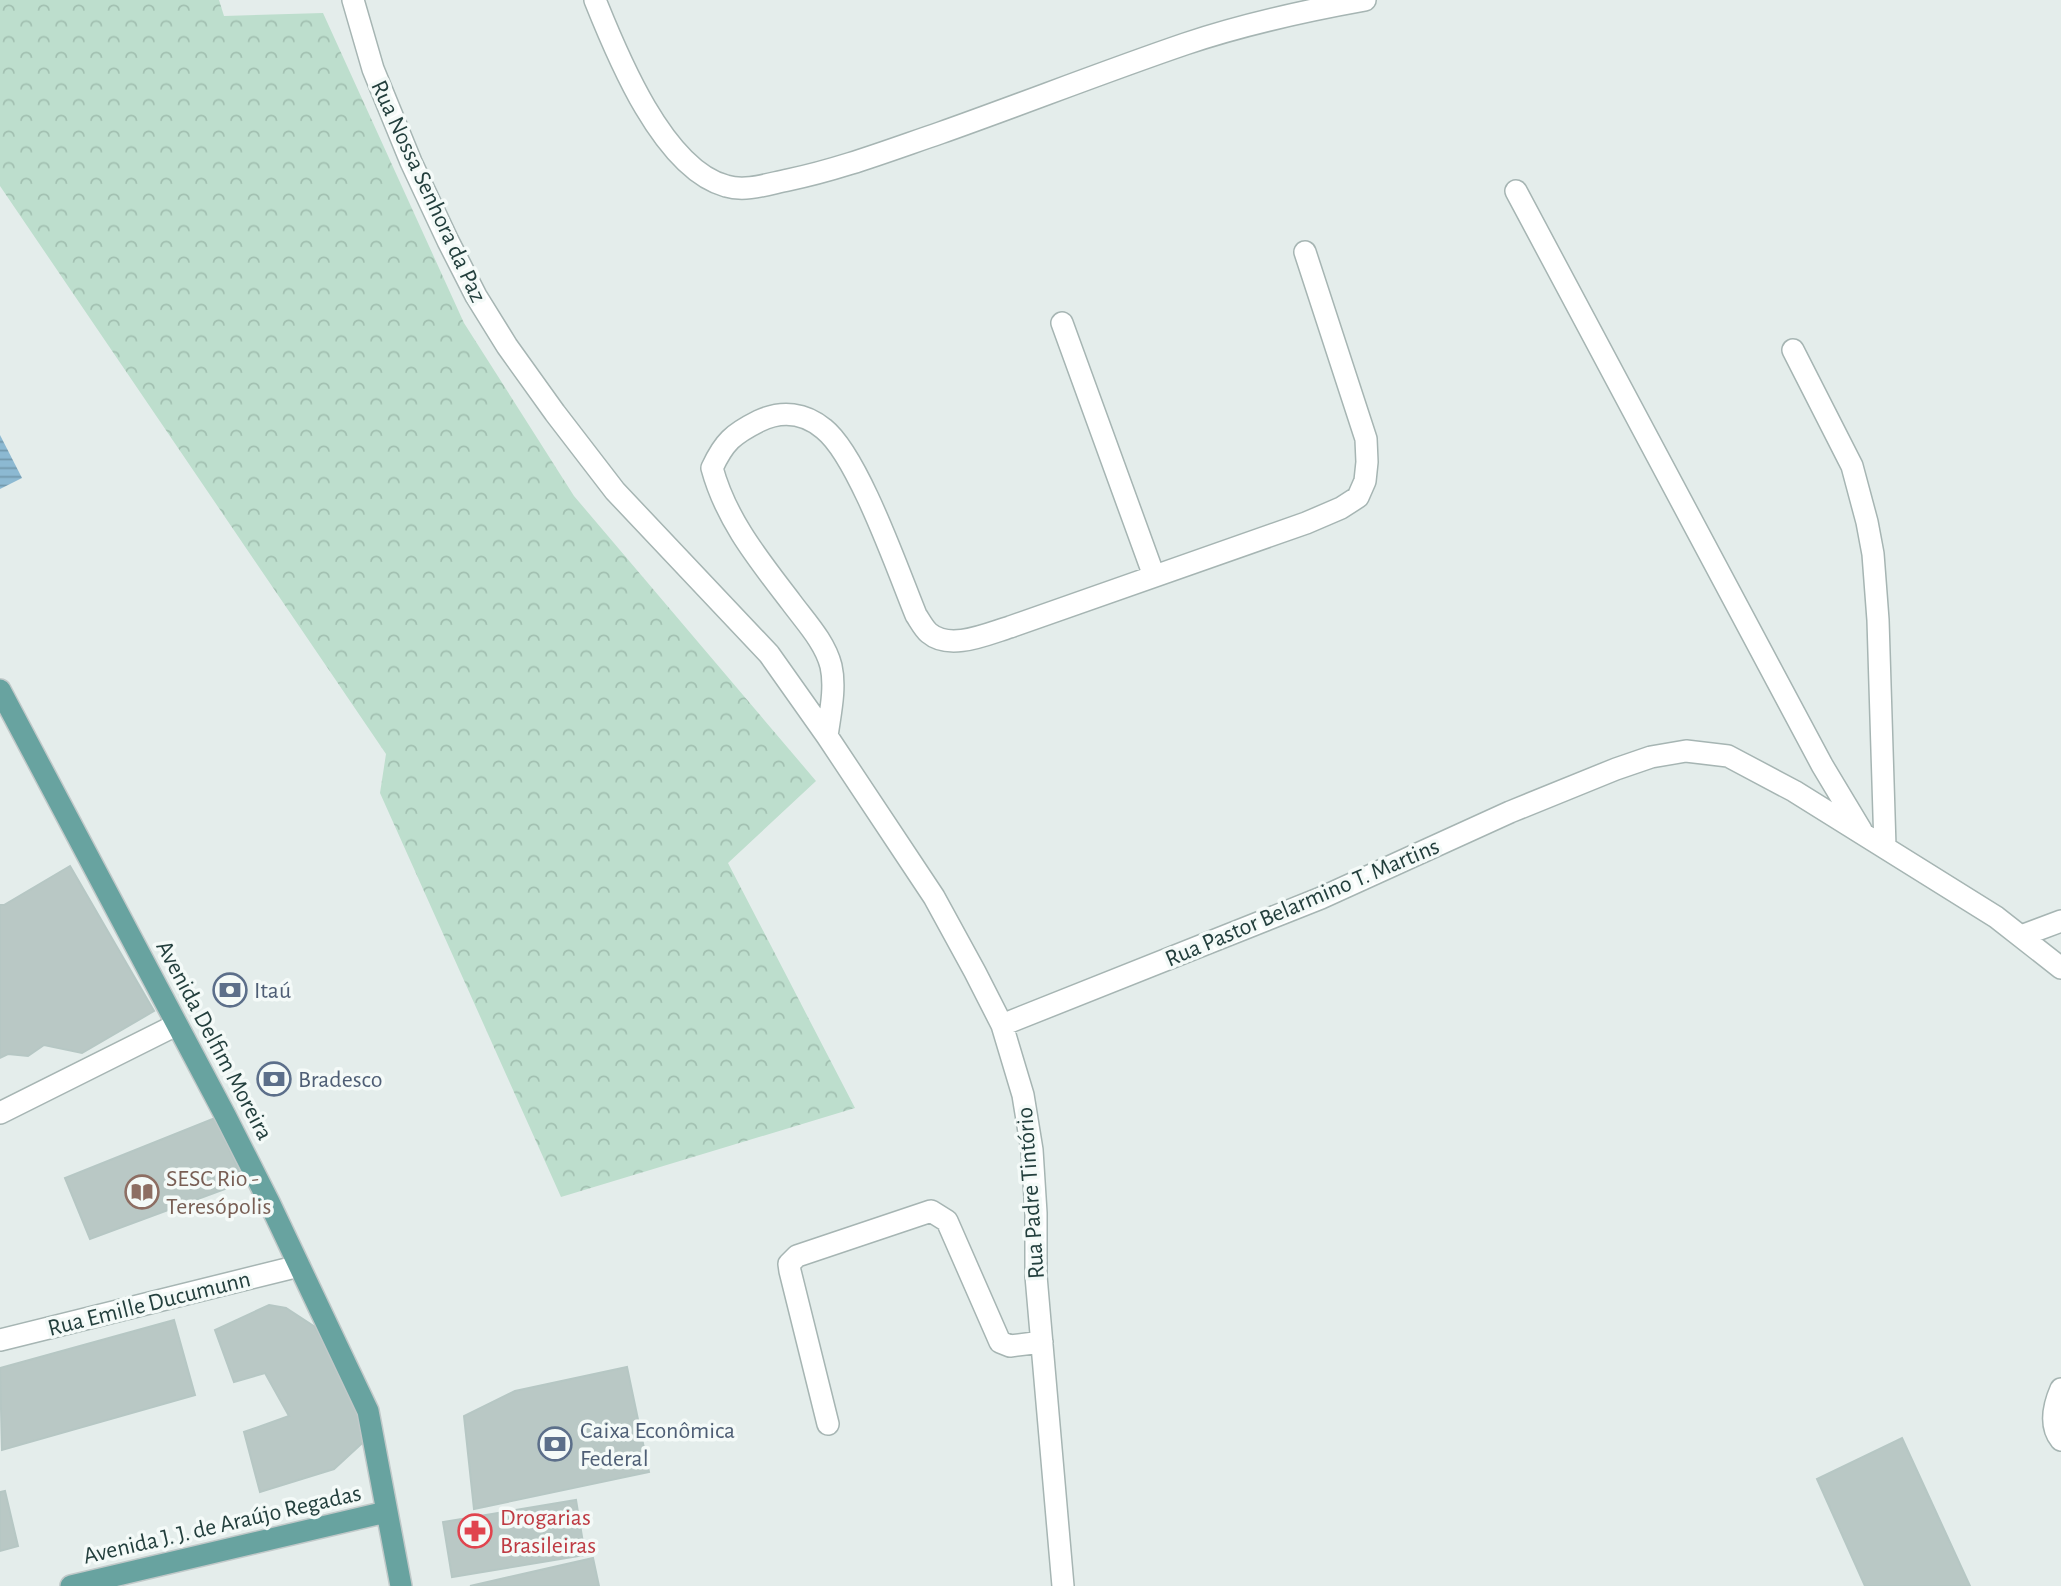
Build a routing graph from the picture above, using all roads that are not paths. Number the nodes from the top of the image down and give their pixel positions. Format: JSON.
{"nodes":[{"id":1,"x":353,"y":0,"type":"edge"},
{"id":2,"x":595,"y":0,"type":"edge"},
{"id":3,"x":1365,"y":0,"type":"edge"},
{"id":4,"x":1516,"y":191,"type":"dead end"},
{"id":5,"x":1305,"y":252,"type":"dead end"},
{"id":6,"x":1062,"y":323,"type":"dead end"},
{"id":7,"x":1793,"y":350,"type":"dead end"},
{"id":8,"x":1154,"y":576,"type":"junction"},
{"id":9,"x":0,"y":690,"type":"edge"},
{"id":10,"x":796,"y":692,"type":"joint"},
{"id":11,"x":827,"y":736,"type":"junction"},
{"id":12,"x":1861,"y":830,"type":"junction"},
{"id":13,"x":1885,"y":846,"type":"junction"},
{"id":14,"x":2061,"y":921,"type":"edge"},
{"id":15,"x":2021,"y":936,"type":"junction"},
{"id":16,"x":2061,"y":968,"type":"edge"},
{"id":17,"x":176,"y":1025,"type":"junction"},
{"id":18,"x":1002,"y":1025,"type":"junction"},
{"id":19,"x":0,"y":1113,"type":"edge"},
{"id":20,"x":299,"y":1266,"type":"junction"},
{"id":21,"x":0,"y":1340,"type":"edge"},
{"id":22,"x":1042,"y":1342,"type":"junction"},
{"id":23,"x":2061,"y":1389,"type":"edge"},
{"id":24,"x":828,"y":1424,"type":"dead end"},
{"id":25,"x":2061,"y":1440,"type":"edge"},
{"id":26,"x":386,"y":1513,"type":"junction"},
{"id":27,"x":71,"y":1586,"type":"edge"},
{"id":28,"x":401,"y":1586,"type":"edge"},
{"id":29,"x":1063,"y":1586,"type":"edge"}],
"edges":[{"from":1,"to":10,"type":"street","name":"Rua Nossa Senhora da Paz"},
{"from":2,"to":3,"type":"street"},
{"from":4,"to":12,"type":"street"},
{"from":5,"to":8,"type":"street"},
{"from":6,"to":8,"type":"street"},
{"from":7,"to":13,"type":"street"},
{"from":8,"to":11,"type":"street"},
{"from":9,"to":17,"type":"main road","name":"Avenida Delfim Moreira"},
{"from":10,"to":11,"type":"street","name":"Rua Padre Tintório"},
{"from":11,"to":18,"type":"street","name":"Rua Padre Tintório"},
{"from":12,"to":13,"type":"street","name":"Rua Pastor Belarmino T. Martins"},
{"from":12,"to":18,"type":"street","name":"Rua Pastor Belarmino T. Martins"},
{"from":13,"to":15,"type":"street","name":"Rua Pastor Belarmino T. Martins"},
{"from":14,"to":15,"type":"street"},
{"from":15,"to":16,"type":"street","name":"Rua Pastor Belarmino T. Martins"},
{"from":17,"to":19,"type":"street"},
{"from":17,"to":20,"type":"main road","name":"Avenida Delfim Moreira"},
{"from":18,"to":22,"type":"street","name":"Rua Padre Tintório"},
{"from":20,"to":21,"type":"street","name":"Rua Emille Ducumunn"},
{"from":20,"to":26,"type":"main road","name":"Avenida Delfim Moreira"},
{"from":22,"to":24,"type":"street"},
{"from":22,"to":29,"type":"street","name":"Rua Padre Tintório"},
{"from":23,"to":25,"type":"street"},
{"from":26,"to":27,"type":"main road","name":"Avenida J. J. de Araújo Regadas"},
{"from":26,"to":28,"type":"main road","name":"Avenida Delfim Moreira"}]}
